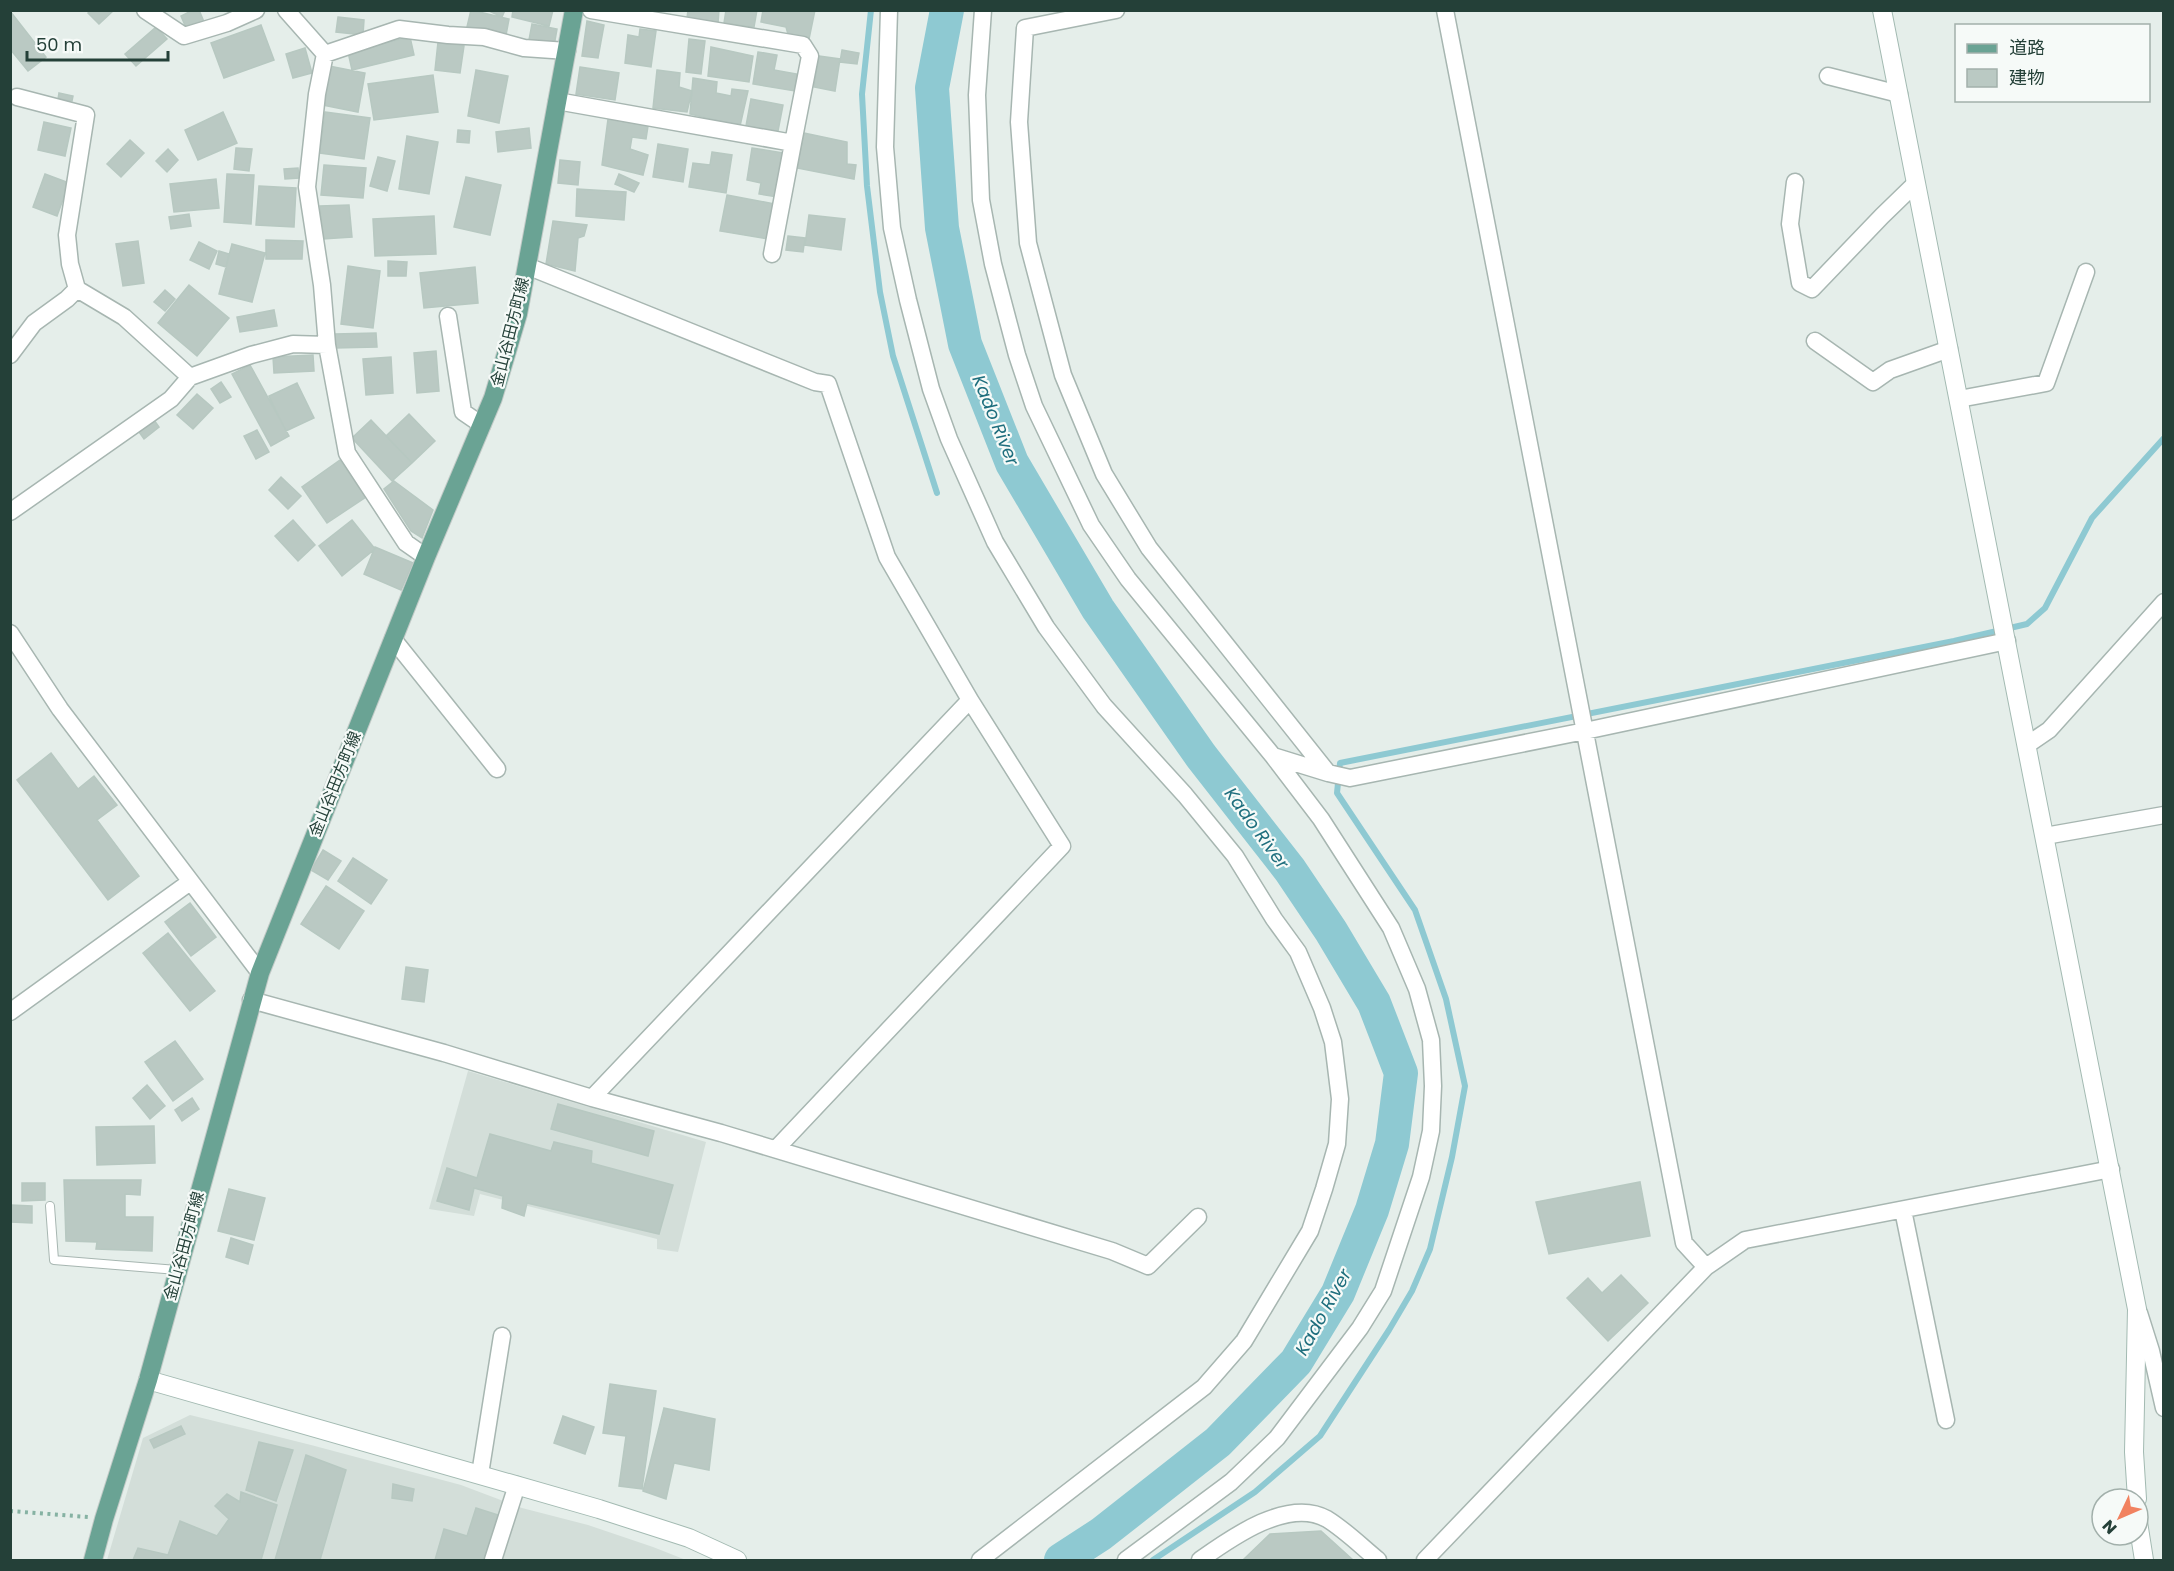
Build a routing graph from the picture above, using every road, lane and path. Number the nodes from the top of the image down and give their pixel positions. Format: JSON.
{"nodes":[{"id":1,"x":145,"y":10,"type":"edge"},
{"id":2,"x":256,"y":10,"type":"edge"},
{"id":3,"x":286,"y":10,"type":"edge"},
{"id":4,"x":574,"y":10,"type":"edge"},
{"id":5,"x":591,"y":10,"type":"edge"},
{"id":6,"x":889,"y":10,"type":"edge"},
{"id":7,"x":983,"y":10,"type":"edge"},
{"id":8,"x":1027,"y":10,"type":"edge"},
{"id":9,"x":1116,"y":10,"type":"edge"},
{"id":10,"x":1445,"y":10,"type":"edge"},
{"id":11,"x":1882,"y":10,"type":"edge"},
{"id":12,"x":1025,"y":28,"type":"junction"},
{"id":13,"x":567,"y":51,"type":"junction"},
{"id":14,"x":325,"y":54,"type":"junction"},
{"id":15,"x":1828,"y":76,"type":"dead end"},
{"id":16,"x":1899,"y":94,"type":"junction"},
{"id":17,"x":17,"y":97,"type":"dead end"},
{"id":18,"x":557,"y":101,"type":"junction"},
{"id":19,"x":793,"y":143,"type":"junction"},
{"id":20,"x":1795,"y":182,"type":"dead end"},
{"id":21,"x":1916,"y":183,"type":"junction"},
{"id":22,"x":772,"y":254,"type":"dead end"},
{"id":23,"x":527,"y":266,"type":"junction"},
{"id":24,"x":2086,"y":272,"type":"dead end"},
{"id":25,"x":77,"y":289,"type":"junction"},
{"id":26,"x":448,"y":316,"type":"dead end"},
{"id":27,"x":1815,"y":341,"type":"dead end"},
{"id":28,"x":327,"y":345,"type":"junction"},
{"id":29,"x":1949,"y":349,"type":"junction"},
{"id":30,"x":10,"y":355,"type":"edge"},
{"id":31,"x":190,"y":377,"type":"junction"},
{"id":32,"x":1959,"y":399,"type":"junction"},
{"id":33,"x":482,"y":425,"type":"junction"},
{"id":34,"x":10,"y":512,"type":"edge"},
{"id":35,"x":426,"y":557,"type":"junction"},
{"id":36,"x":2163,"y":602,"type":"edge"},
{"id":37,"x":10,"y":633,"type":"edge"},
{"id":38,"x":393,"y":639,"type":"junction"},
{"id":39,"x":2007,"y":641,"type":"junction"},
{"id":40,"x":970,"y":700,"type":"junction"},
{"id":41,"x":1586,"y":732,"type":"junction"},
{"id":42,"x":2026,"y":745,"type":"junction"},
{"id":43,"x":1274,"y":756,"type":"junction"},
{"id":44,"x":497,"y":769,"type":"dead end"},
{"id":45,"x":1328,"y":773,"type":"junction"},
{"id":46,"x":2163,"y":815,"type":"edge"},
{"id":47,"x":2045,"y":836,"type":"junction"},
{"id":48,"x":190,"y":882,"type":"junction"},
{"id":49,"x":260,"y":973,"type":"junction"},
{"id":50,"x":251,"y":1000,"type":"junction"},
{"id":51,"x":10,"y":1012,"type":"edge"},
{"id":52,"x":592,"y":1098,"type":"junction"},
{"id":53,"x":776,"y":1149,"type":"junction"},
{"id":54,"x":2111,"y":1169,"type":"junction"},
{"id":55,"x":50,"y":1206,"type":"dead end"},
{"id":56,"x":1903,"y":1210,"type":"junction"},
{"id":57,"x":1198,"y":1217,"type":"dead end"},
{"id":58,"x":1706,"y":1267,"type":"junction"},
{"id":59,"x":177,"y":1270,"type":"junction"},
{"id":60,"x":2138,"y":1309,"type":"junction"},
{"id":61,"x":502,"y":1336,"type":"dead end"},
{"id":62,"x":148,"y":1380,"type":"junction"},
{"id":63,"x":2163,"y":1408,"type":"edge"},
{"id":64,"x":1946,"y":1420,"type":"dead end"},
{"id":65,"x":480,"y":1474,"type":"junction"},
{"id":66,"x":517,"y":1485,"type":"junction"},
{"id":67,"x":2136,"y":1487,"type":"edge"},
{"id":68,"x":10,"y":1511,"type":"edge"},
{"id":69,"x":104,"y":1519,"type":"junction"},
{"id":70,"x":93,"y":1560,"type":"edge"},
{"id":71,"x":493,"y":1560,"type":"edge"},
{"id":72,"x":737,"y":1560,"type":"edge"},
{"id":73,"x":980,"y":1560,"type":"edge"},
{"id":74,"x":1126,"y":1560,"type":"edge"},
{"id":75,"x":1200,"y":1560,"type":"edge"},
{"id":76,"x":1378,"y":1560,"type":"edge"},
{"id":77,"x":1425,"y":1560,"type":"edge"}],
"edges":[{"from":1,"to":2,"type":"street"},
{"from":3,"to":14,"type":"street"},
{"from":4,"to":13,"type":"main road","name":"金山谷田方町線"},
{"from":5,"to":19,"type":"street"},
{"from":6,"to":73,"type":"street"},
{"from":7,"to":43,"type":"street"},
{"from":8,"to":12,"type":"street"},
{"from":9,"to":12,"type":"street"},
{"from":10,"to":41,"type":"street"},
{"from":11,"to":16,"type":"street"},
{"from":12,"to":45,"type":"street"},
{"from":13,"to":14,"type":"street"},
{"from":13,"to":18,"type":"main road","name":"金山谷田方町線"},
{"from":14,"to":28,"type":"street"},
{"from":15,"to":16,"type":"street"},
{"from":16,"to":21,"type":"street"},
{"from":17,"to":25,"type":"street"},
{"from":18,"to":19,"type":"street"},
{"from":18,"to":23,"type":"main road","name":"金山谷田方町線"},
{"from":19,"to":22,"type":"street"},
{"from":20,"to":21,"type":"street"},
{"from":21,"to":29,"type":"street"},
{"from":23,"to":33,"type":"main road","name":"金山谷田方町線"},
{"from":23,"to":40,"type":"street"},
{"from":24,"to":32,"type":"street"},
{"from":25,"to":30,"type":"street"},
{"from":25,"to":31,"type":"street"},
{"from":26,"to":33,"type":"street"},
{"from":27,"to":29,"type":"street"},
{"from":28,"to":31,"type":"street"},
{"from":28,"to":35,"type":"street"},
{"from":29,"to":32,"type":"street"},
{"from":31,"to":34,"type":"street"},
{"from":32,"to":39,"type":"street"},
{"from":33,"to":35,"type":"main road","name":"金山谷田方町線"},
{"from":35,"to":38,"type":"main road","name":"金山谷田方町線"},
{"from":36,"to":42,"type":"street"},
{"from":37,"to":48,"type":"street"},
{"from":38,"to":44,"type":"street"},
{"from":38,"to":49,"type":"main road","name":"金山谷田方町線"},
{"from":39,"to":41,"type":"street"},
{"from":39,"to":42,"type":"street"},
{"from":40,"to":52,"type":"street"},
{"from":40,"to":53,"type":"street"},
{"from":41,"to":45,"type":"street"},
{"from":41,"to":58,"type":"street"},
{"from":42,"to":47,"type":"street"},
{"from":43,"to":45,"type":"street"},
{"from":43,"to":74,"type":"street"},
{"from":46,"to":47,"type":"street"},
{"from":47,"to":54,"type":"street"},
{"from":48,"to":49,"type":"street"},
{"from":48,"to":51,"type":"street"},
{"from":49,"to":50,"type":"main road","name":"金山谷田方町線"},
{"from":50,"to":52,"type":"street"},
{"from":50,"to":59,"type":"main road","name":"金山谷田方町線"},
{"from":52,"to":53,"type":"street"},
{"from":53,"to":57,"type":"street"},
{"from":54,"to":56,"type":"street"},
{"from":54,"to":60,"type":"street"},
{"from":55,"to":59,"type":"lane"},
{"from":56,"to":58,"type":"street"},
{"from":56,"to":64,"type":"street"},
{"from":58,"to":77,"type":"street"},
{"from":59,"to":62,"type":"main road","name":"金山谷田方町線"},
{"from":60,"to":63,"type":"street"},
{"from":60,"to":67,"type":"street"},
{"from":61,"to":65,"type":"street"},
{"from":62,"to":65,"type":"street"},
{"from":62,"to":69,"type":"main road","name":"金山谷田方町線"},
{"from":65,"to":66,"type":"street"},
{"from":66,"to":71,"type":"street"},
{"from":66,"to":72,"type":"street"},
{"from":68,"to":69,"type":"path"},
{"from":69,"to":70,"type":"main road","name":"金山谷田方町線"},
{"from":75,"to":76,"type":"street"}]}
